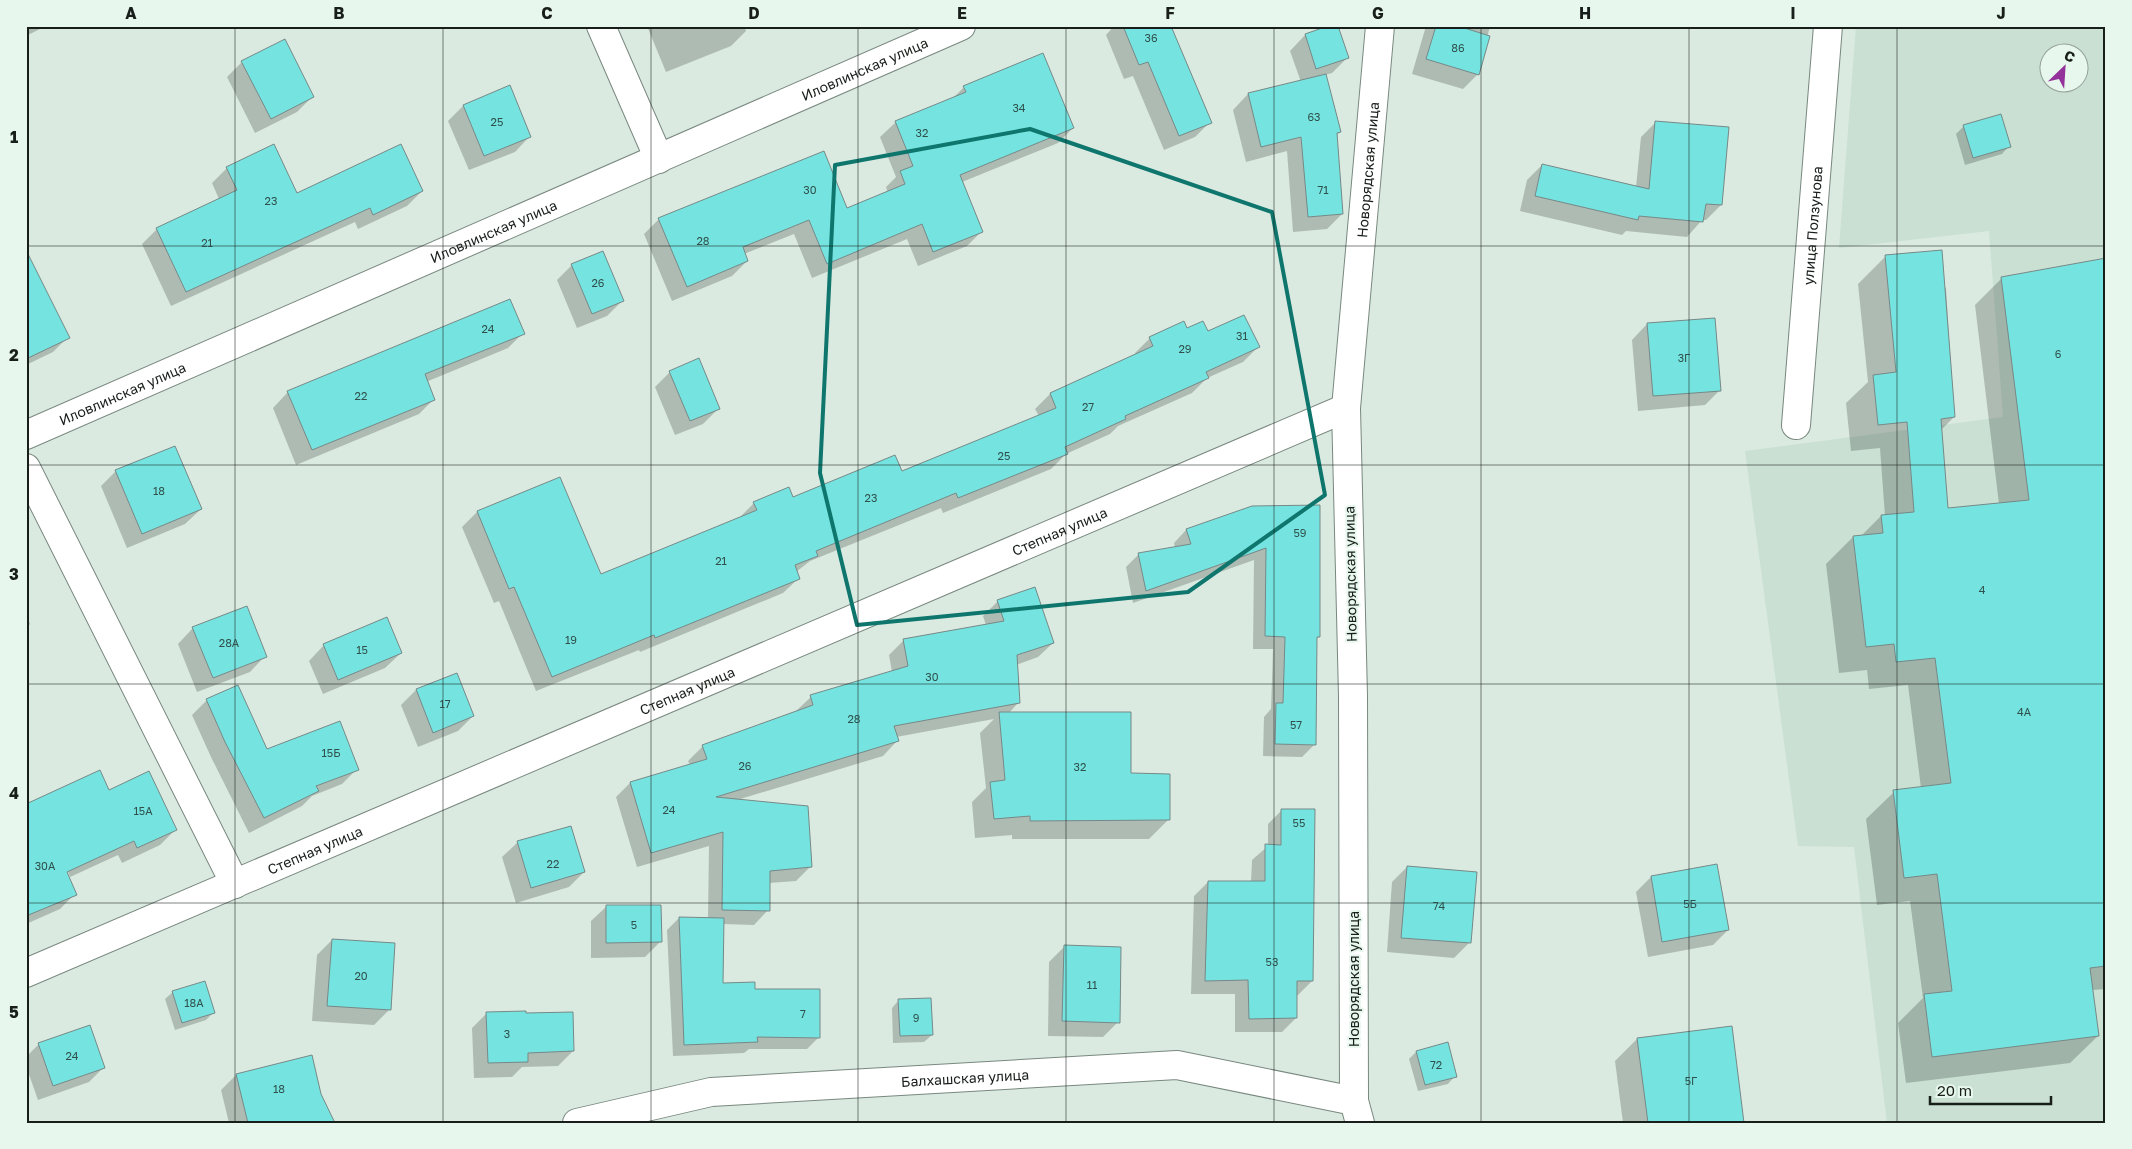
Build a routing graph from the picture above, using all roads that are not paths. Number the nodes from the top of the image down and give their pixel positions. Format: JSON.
{"nodes":[{"id":1,"x":601,"y":26,"type":"edge"},
{"id":2,"x":961,"y":26,"type":"edge"},
{"id":3,"x":1380,"y":26,"type":"edge"},
{"id":4,"x":1828,"y":26,"type":"edge"},
{"id":5,"x":659,"y":159,"type":"junction"},
{"id":6,"x":1346,"y":408,"type":"junction"},
{"id":7,"x":1796,"y":425,"type":"dead end"},
{"id":8,"x":26,"y":435,"type":"edge"},
{"id":9,"x":26,"y":468,"type":"edge"},
{"id":10,"x":235,"y":884,"type":"junction"},
{"id":11,"x":26,"y":973,"type":"edge"},
{"id":12,"x":1357,"y":1112,"type":"edge"},
{"id":13,"x":577,"y":1123,"type":"edge"}],
"edges":[{"from":1,"to":5,"type":"street"},
{"from":2,"to":5,"type":"street","name":"Иловлинская улица"},
{"from":3,"to":6,"type":"street","name":"Новорядская улица"},
{"from":4,"to":7,"type":"street","name":"улица Ползунова"},
{"from":5,"to":8,"type":"street","name":"Иловлинская улица"},
{"from":6,"to":10,"type":"street","name":"Степная улица"},
{"from":6,"to":12,"type":"street","name":"Новорядская улица"},
{"from":9,"to":10,"type":"street"},
{"from":10,"to":11,"type":"street","name":"Степная улица"},
{"from":12,"to":13,"type":"street","name":"Балхашская улица"}]}
